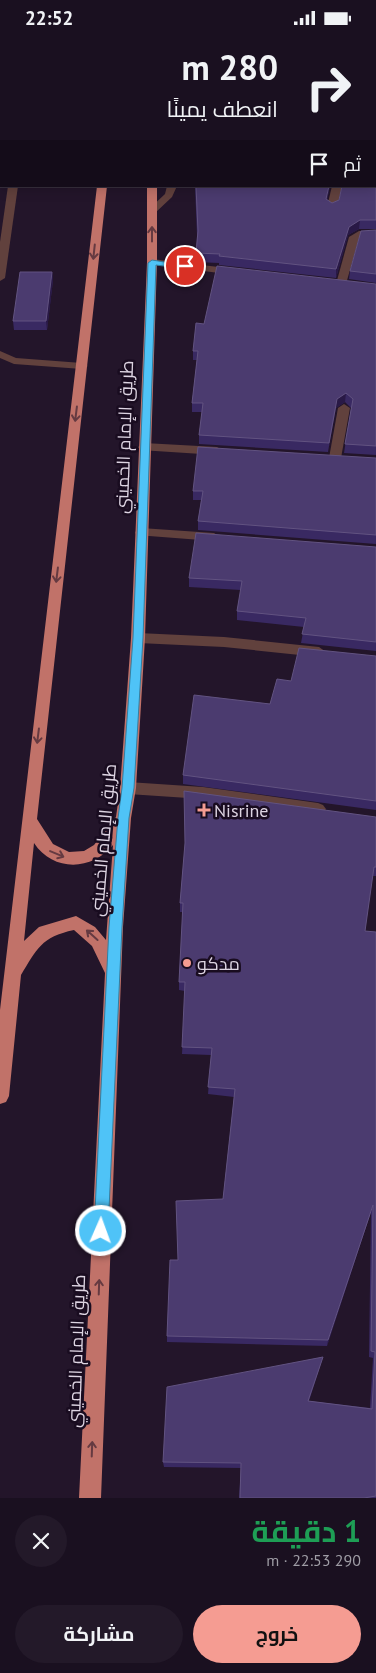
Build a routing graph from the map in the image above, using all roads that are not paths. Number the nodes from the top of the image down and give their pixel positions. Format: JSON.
{"nodes":[{"id":1,"x":13,"y":187,"type":"edge"},
{"id":2,"x":102,"y":187,"type":"edge"},
{"id":3,"x":152,"y":187,"type":"edge"},
{"id":4,"x":172,"y":187,"type":"edge"},
{"id":5,"x":337,"y":187,"type":"edge"},
{"id":6,"x":332,"y":207,"type":"edge"},
{"id":7,"x":151,"y":212,"type":"junction"},
{"id":8,"x":376,"y":233,"type":"edge"},
{"id":9,"x":152,"y":263,"type":"junction"},
{"id":10,"x":250,"y":274,"type":"edge"},
{"id":11,"x":0,"y":279,"type":"edge"},
{"id":12,"x":341,"y":284,"type":"edge"},
{"id":13,"x":0,"y":354,"type":"edge"},
{"id":14,"x":82,"y":366,"type":"junction"},
{"id":15,"x":344,"y":408,"type":"edge"},
{"id":16,"x":144,"y":447,"type":"junction"},
{"id":17,"x":227,"y":451,"type":"edge"},
{"id":18,"x":352,"y":459,"type":"edge"},
{"id":19,"x":140,"y":532,"type":"junction"},
{"id":20,"x":228,"y":538,"type":"edge"},
{"id":21,"x":138,"y":638,"type":"junction"},
{"id":22,"x":337,"y":654,"type":"edge"},
{"id":23,"x":128,"y":788,"type":"junction"},
{"id":24,"x":331,"y":811,"type":"edge"},
{"id":25,"x":29,"y":818,"type":"junction"},
{"id":26,"x":124,"y":818,"type":"junction"},
{"id":27,"x":12,"y":977,"type":"junction"},
{"id":28,"x":113,"y":978,"type":"junction"},
{"id":29,"x":0,"y":1096,"type":"edge"},
{"id":30,"x":90,"y":1498,"type":"edge"}],
"edges":[{"from":1,"to":11,"type":"street"},
{"from":2,"to":14,"type":"highway","one_way":true},
{"from":3,"to":7,"type":"highway","name":"طريق الإمام الخميني"},
{"from":4,"to":7,"type":"street"},
{"from":5,"to":6,"type":"street"},
{"from":9,"to":7,"type":"highway","name":"طريق الإمام الخميني","one_way":true},
{"from":8,"to":12,"type":"street"},
{"from":9,"to":10,"type":"street"},
{"from":9,"to":16,"type":"highway","name":"طريق الإمام الخميني"},
{"from":13,"to":14,"type":"street"},
{"from":14,"to":25,"type":"highway","one_way":true},
{"from":15,"to":18,"type":"street"},
{"from":16,"to":17,"type":"street"},
{"from":16,"to":19,"type":"highway","name":"طريق الإمام الخميني"},
{"from":19,"to":20,"type":"street"},
{"from":19,"to":21,"type":"highway","name":"طريق الإمام الخميني"},
{"from":21,"to":22,"type":"street"},
{"from":21,"to":23,"type":"highway","name":"طريق الإمام الخميني"},
{"from":23,"to":24,"type":"street"},
{"from":23,"to":26,"type":"highway","name":"طريق الإمام الخميني"},
{"from":25,"to":26,"type":"highway","one_way":true},
{"from":25,"to":27,"type":"highway"},
{"from":26,"to":28,"type":"highway","name":"طريق الإمام الخميني"},
{"from":28,"to":27,"type":"highway","one_way":true},
{"from":27,"to":29,"type":"highway"},
{"from":30,"to":28,"type":"highway","name":"طريق الإمام الخميني","one_way":true}]}
